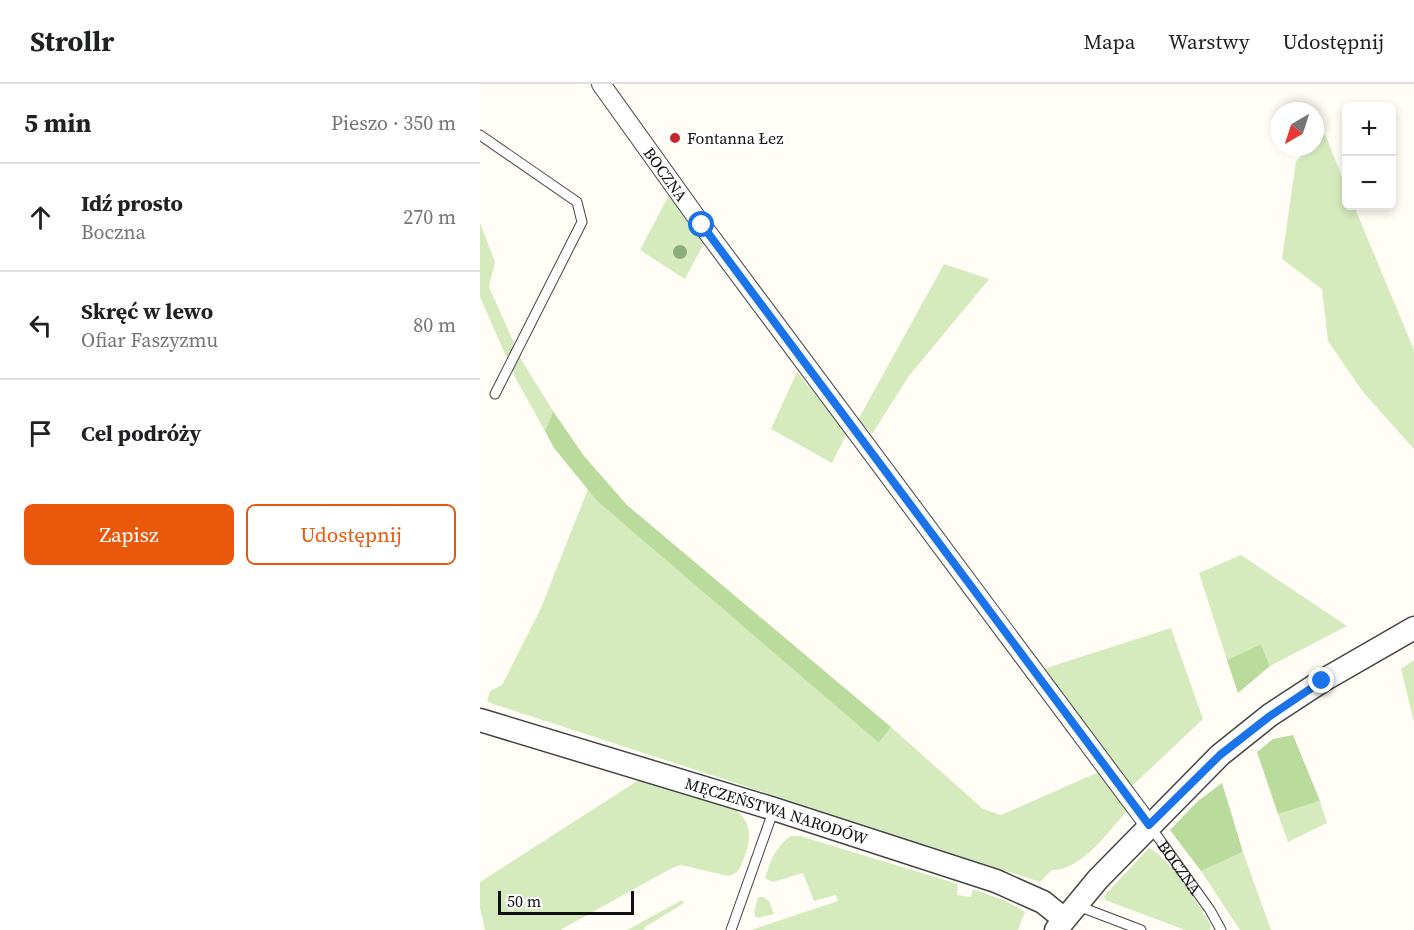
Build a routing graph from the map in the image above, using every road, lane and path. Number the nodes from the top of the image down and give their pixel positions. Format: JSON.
{"nodes":[{"id":1,"x":602,"y":84,"type":"edge"},
{"id":2,"x":480,"y":135,"type":"edge"},
{"id":3,"x":495,"y":394,"type":"dead end"},
{"id":4,"x":1414,"y":628,"type":"edge"},
{"id":5,"x":480,"y":720,"type":"edge"},
{"id":6,"x":774,"y":809,"type":"junction"},
{"id":7,"x":1149,"y":825,"type":"junction"},
{"id":8,"x":1065,"y":918,"type":"edge"},
{"id":9,"x":731,"y":930,"type":"edge"},
{"id":10,"x":1142,"y":930,"type":"edge"},
{"id":11,"x":1221,"y":930,"type":"edge"}],
"edges":[{"from":1,"to":7,"type":"street","name":"BOCZNA"},
{"from":2,"to":3,"type":"lane"},
{"from":4,"to":7,"type":"street"},
{"from":5,"to":6,"type":"street","name":"MĘCZEŃSTWA NARODÓW"},
{"from":6,"to":8,"type":"street","name":"MĘCZEŃSTWA NARODÓW"},
{"from":6,"to":9,"type":"lane"},
{"from":7,"to":8,"type":"street"},
{"from":7,"to":11,"type":"lane","name":"BOCZNA"},
{"from":8,"to":10,"type":"lane","name":"MĘCZEŃSTWA NARODÓW"}]}
